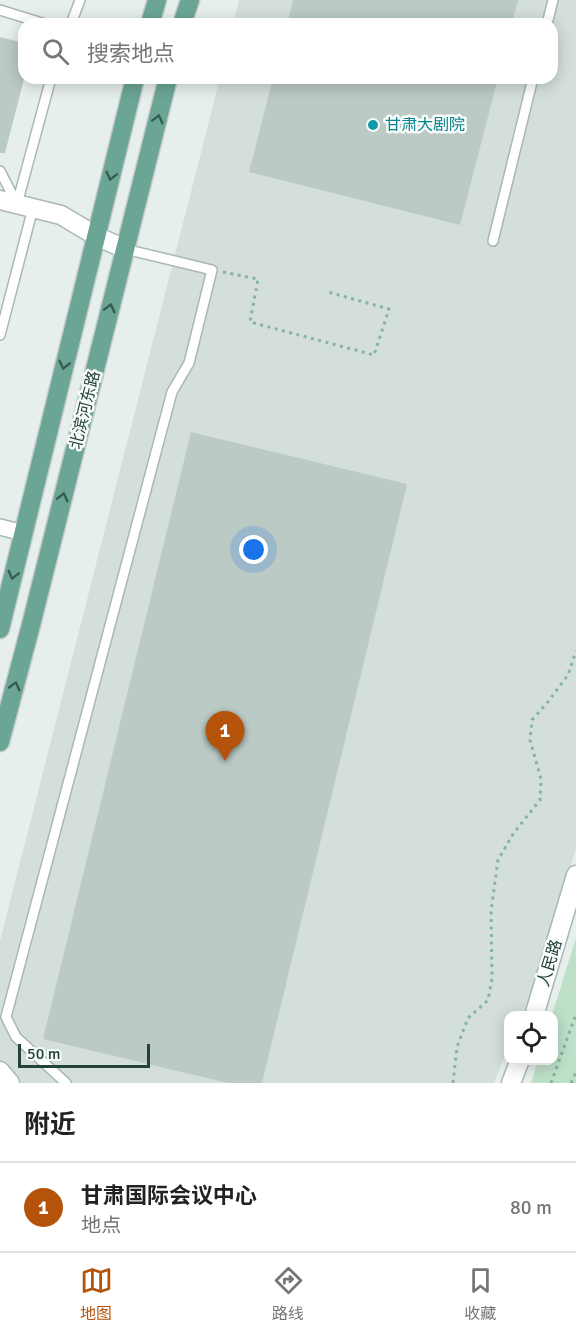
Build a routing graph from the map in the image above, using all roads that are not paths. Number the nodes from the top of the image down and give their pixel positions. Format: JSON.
{"nodes":[{"id":1,"x":80,"y":0,"type":"edge"},
{"id":2,"x":157,"y":0,"type":"edge"},
{"id":3,"x":190,"y":0,"type":"edge"},
{"id":4,"x":553,"y":0,"type":"edge"},
{"id":5,"x":0,"y":10,"type":"edge"},
{"id":6,"x":26,"y":18,"type":"edge"},
{"id":7,"x":73,"y":18,"type":"edge"},
{"id":8,"x":152,"y":18,"type":"edge"},
{"id":9,"x":184,"y":18,"type":"edge"},
{"id":10,"x":548,"y":18,"type":"edge"},
{"id":11,"x":49,"y":84,"type":"edge"},
{"id":12,"x":134,"y":84,"type":"edge"},
{"id":13,"x":166,"y":84,"type":"edge"},
{"id":14,"x":532,"y":84,"type":"edge"},
{"id":15,"x":0,"y":171,"type":"edge"},
{"id":16,"x":17,"y":204,"type":"edge"},
{"id":17,"x":96,"y":236,"type":"junction"},
{"id":18,"x":493,"y":241,"type":"dead end"},
{"id":19,"x":125,"y":249,"type":"junction"},
{"id":20,"x":0,"y":335,"type":"edge"},
{"id":21,"x":0,"y":527,"type":"edge"},
{"id":22,"x":23,"y":533,"type":"junction"},
{"id":23,"x":0,"y":629,"type":"edge"},
{"id":24,"x":0,"y":742,"type":"edge"},
{"id":25,"x":576,"y":875,"type":"edge"},
{"id":26,"x":535,"y":1011,"type":"edge"},
{"id":27,"x":518,"y":1065,"type":"edge"},
{"id":28,"x":0,"y":1071,"type":"edge"},
{"id":29,"x":10,"y":1083,"type":"edge"},
{"id":30,"x":66,"y":1083,"type":"edge"},
{"id":31,"x":511,"y":1083,"type":"edge"}],
"edges":[{"from":1,"to":7,"type":"lane"},
{"from":2,"to":8,"type":"main road"},
{"from":3,"to":9,"type":"main road"},
{"from":4,"to":10,"type":"lane"},
{"from":5,"to":6,"type":"lane"},
{"from":11,"to":16,"type":"lane"},
{"from":12,"to":17,"type":"main road","name":"北滨河东路","one_way":true},
{"from":19,"to":13,"type":"main road","name":"北滨河东路","one_way":true},
{"from":14,"to":18,"type":"lane"},
{"from":15,"to":16,"type":"lane"},
{"from":16,"to":17,"type":"street"},
{"from":16,"to":20,"type":"lane"},
{"from":17,"to":19,"type":"street"},
{"from":17,"to":22,"type":"main road","name":"北滨河东路","one_way":true},
{"from":24,"to":19,"type":"main road","name":"北滨河东路","one_way":true},
{"from":19,"to":30,"type":"lane"},
{"from":21,"to":22,"type":"street"},
{"from":22,"to":23,"type":"main road","name":"北滨河东路","one_way":true},
{"from":25,"to":26,"type":"street","name":"人民路"},
{"from":27,"to":31,"type":"street"},
{"from":28,"to":29,"type":"street"}]}
